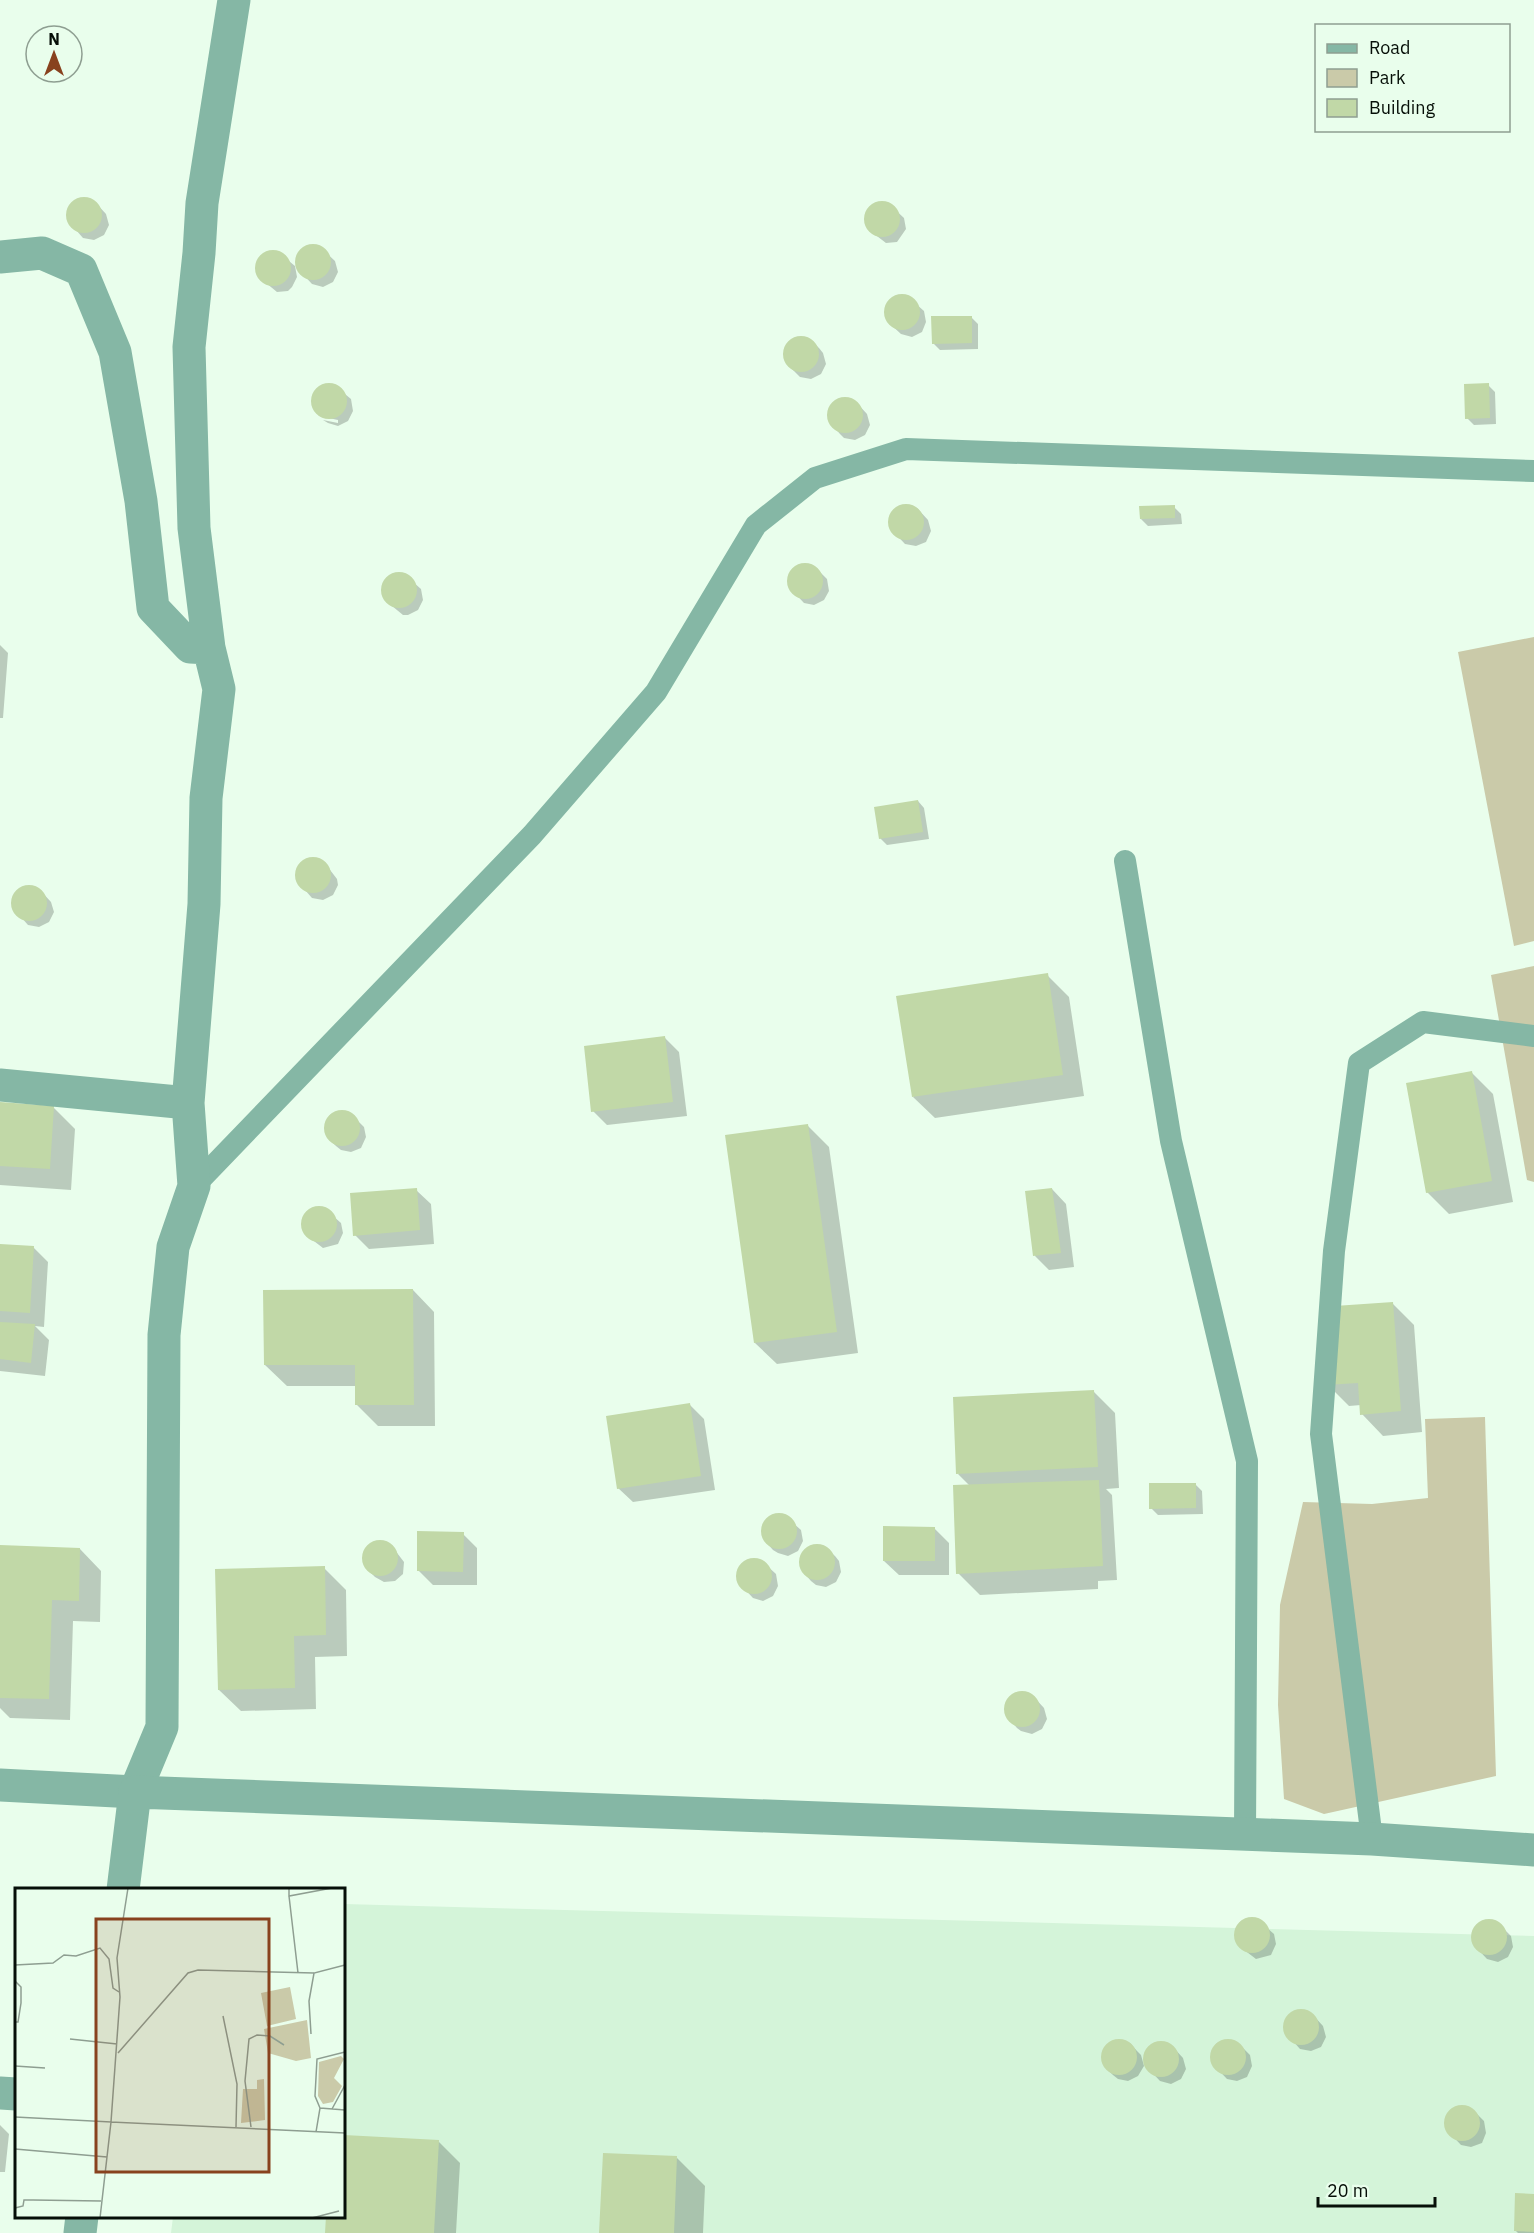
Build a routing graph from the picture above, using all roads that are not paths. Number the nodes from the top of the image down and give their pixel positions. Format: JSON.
{"nodes":[{"id":1,"x":234,"y":0,"type":"edge"},
{"id":2,"x":0,"y":257,"type":"edge"},
{"id":3,"x":1534,"y":471,"type":"edge"},
{"id":4,"x":209,"y":648,"type":"junction"},
{"id":5,"x":1125,"y":861,"type":"dead end"},
{"id":6,"x":1534,"y":1036,"type":"edge"},
{"id":7,"x":0,"y":1085,"type":"edge"},
{"id":8,"x":188,"y":1103,"type":"junction"},
{"id":9,"x":194,"y":1186,"type":"junction"},
{"id":10,"x":0,"y":1785,"type":"edge"},
{"id":11,"x":135,"y":1792,"type":"junction"},
{"id":12,"x":1245,"y":1835,"type":"junction"},
{"id":13,"x":1372,"y":1839,"type":"junction"},
{"id":14,"x":1534,"y":1850,"type":"edge"},
{"id":15,"x":123,"y":1888,"type":"edge"},
{"id":16,"x":0,"y":2093,"type":"edge"},
{"id":17,"x":15,"y":2094,"type":"edge"},
{"id":18,"x":82,"y":2218,"type":"edge"},
{"id":19,"x":80,"y":2233,"type":"edge"}],
"edges":[{"from":1,"to":4,"type":"street"},
{"from":2,"to":4,"type":"street"},
{"from":3,"to":9,"type":"lane"},
{"from":4,"to":8,"type":"street"},
{"from":5,"to":12,"type":"lane"},
{"from":6,"to":13,"type":"lane"},
{"from":7,"to":8,"type":"street"},
{"from":8,"to":9,"type":"street"},
{"from":9,"to":11,"type":"street"},
{"from":10,"to":11,"type":"street"},
{"from":11,"to":12,"type":"street"},
{"from":11,"to":15,"type":"street"},
{"from":12,"to":13,"type":"street"},
{"from":13,"to":14,"type":"street"},
{"from":16,"to":17,"type":"street"},
{"from":18,"to":19,"type":"street"}]}
